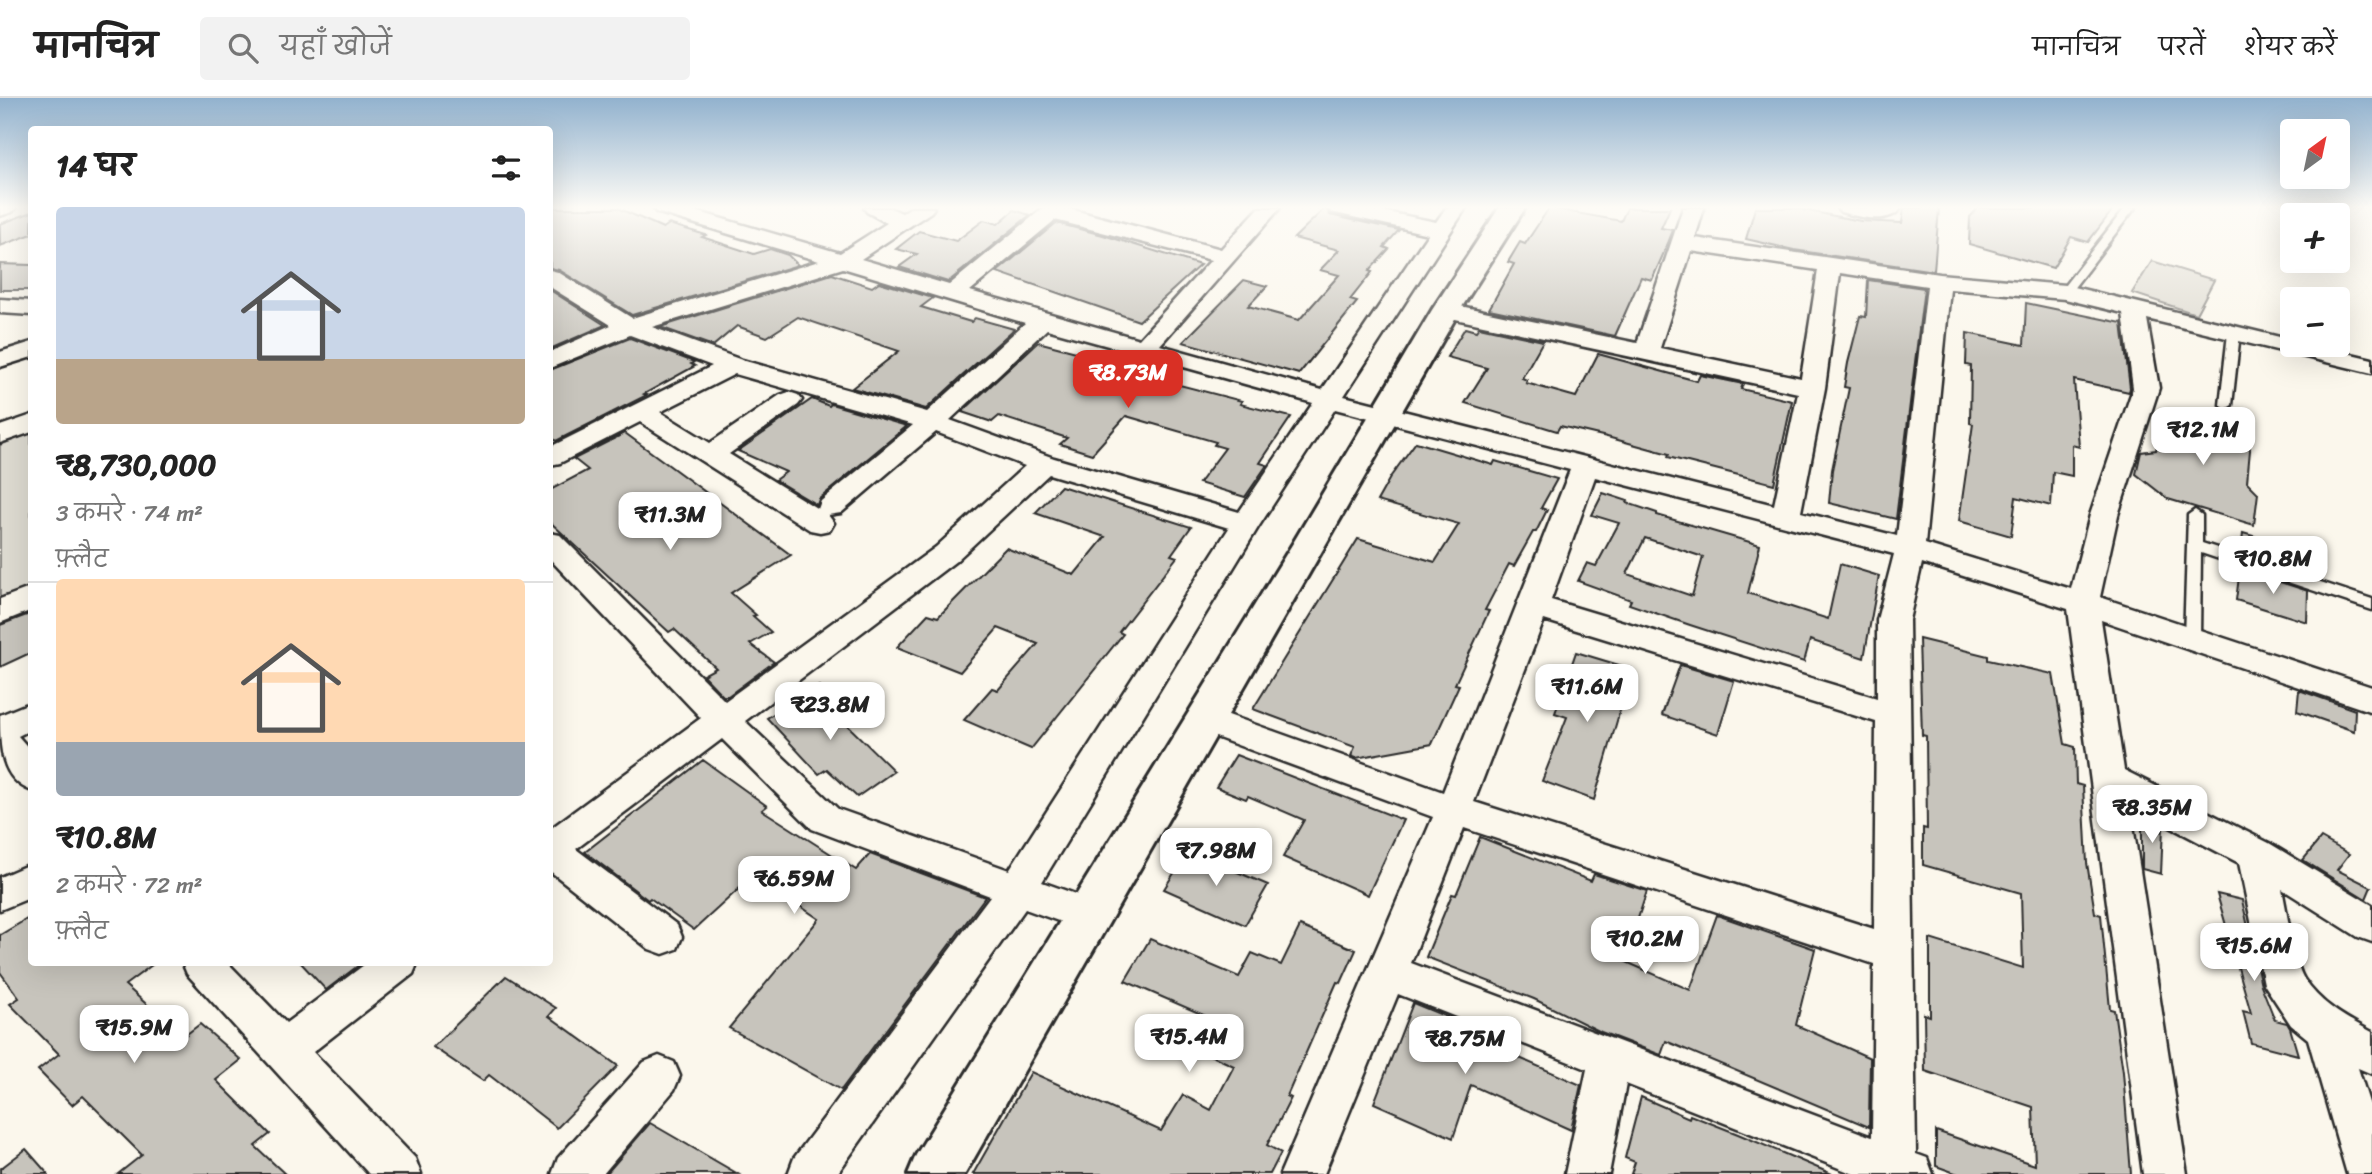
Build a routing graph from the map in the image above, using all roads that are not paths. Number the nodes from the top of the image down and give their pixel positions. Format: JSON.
{"nodes":[{"id":1,"x":835,"y":258,"type":"edge"},
{"id":2,"x":848,"y":258,"type":"edge"},
{"id":3,"x":996,"y":258,"type":"edge"},
{"id":4,"x":1224,"y":258,"type":"edge"},
{"id":5,"x":1422,"y":258,"type":"edge"},
{"id":6,"x":1480,"y":258,"type":"edge"},
{"id":7,"x":1677,"y":258,"type":"edge"},
{"id":8,"x":1776,"y":258,"type":"edge"},
{"id":9,"x":2091,"y":258,"type":"edge"},
{"id":10,"x":844,"y":261,"type":"junction"},
{"id":11,"x":1830,"y":267,"type":"junction"},
{"id":12,"x":553,"y":279,"type":"edge"},
{"id":13,"x":1939,"y":281,"type":"junction"},
{"id":14,"x":2065,"y":292,"type":"junction"},
{"id":15,"x":953,"y":294,"type":"junction"},
{"id":16,"x":0,"y":306,"type":"edge"},
{"id":17,"x":28,"y":308,"type":"edge"},
{"id":18,"x":2134,"y":309,"type":"junction"},
{"id":19,"x":1446,"y":310,"type":"junction"},
{"id":20,"x":1042,"y":320,"type":"junction"},
{"id":21,"x":629,"y":326,"type":"junction"},
{"id":22,"x":2234,"y":333,"type":"junction"},
{"id":23,"x":1144,"y":348,"type":"junction"},
{"id":24,"x":28,"y":350,"type":"edge"},
{"id":25,"x":1646,"y":354,"type":"junction"},
{"id":26,"x":0,"y":360,"type":"edge"},
{"id":27,"x":553,"y":360,"type":"edge"},
{"id":28,"x":733,"y":365,"type":"junction"},
{"id":29,"x":2372,"y":366,"type":"edge"},
{"id":30,"x":1812,"y":388,"type":"junction"},
{"id":31,"x":1327,"y":399,"type":"junction"},
{"id":32,"x":789,"y":400,"type":"dead end"},
{"id":33,"x":2226,"y":405,"type":"dead end"},
{"id":34,"x":640,"y":411,"type":"junction"},
{"id":35,"x":1385,"y":413,"type":"junction"},
{"id":36,"x":932,"y":422,"type":"junction"},
{"id":37,"x":28,"y":424,"type":"edge"},
{"id":38,"x":0,"y":435,"type":"edge"},
{"id":39,"x":553,"y":455,"type":"edge"},
{"id":40,"x":710,"y":455,"type":"junction"},
{"id":41,"x":1044,"y":464,"type":"junction"},
{"id":42,"x":1586,"y":466,"type":"junction"},
{"id":43,"x":2195,"y":515,"type":"dead end"},
{"id":44,"x":1787,"y":517,"type":"junction"},
{"id":45,"x":1246,"y":524,"type":"junction"},
{"id":46,"x":2195,"y":546,"type":"junction"},
{"id":47,"x":1910,"y":549,"type":"junction"},
{"id":48,"x":557,"y":559,"type":"edge"},
{"id":49,"x":28,"y":599,"type":"edge"},
{"id":50,"x":2083,"y":603,"type":"junction"},
{"id":51,"x":2372,"y":605,"type":"edge"},
{"id":52,"x":1535,"y":606,"type":"junction"},
{"id":53,"x":0,"y":611,"type":"edge"},
{"id":54,"x":2192,"y":639,"type":"junction"},
{"id":55,"x":2372,"y":700,"type":"edge"},
{"id":56,"x":1893,"y":715,"type":"junction"},
{"id":57,"x":28,"y":716,"type":"edge"},
{"id":58,"x":722,"y":719,"type":"junction"},
{"id":59,"x":1206,"y":720,"type":"junction"},
{"id":60,"x":0,"y":730,"type":"edge"},
{"id":61,"x":0,"y":739,"type":"edge"},
{"id":62,"x":28,"y":772,"type":"edge"},
{"id":63,"x":2108,"y":778,"type":"junction"},
{"id":64,"x":1453,"y":810,"type":"junction"},
{"id":65,"x":553,"y":848,"type":"edge"},
{"id":66,"x":553,"y":852,"type":"edge"},
{"id":67,"x":2256,"y":855,"type":"junction"},
{"id":68,"x":28,"y":881,"type":"edge"},
{"id":69,"x":1018,"y":888,"type":"junction"},
{"id":70,"x":0,"y":894,"type":"edge"},
{"id":71,"x":1090,"y":916,"type":"junction"},
{"id":72,"x":2372,"y":925,"type":"edge"},
{"id":73,"x":663,"y":937,"type":"dead end"},
{"id":74,"x":1894,"y":953,"type":"junction"},
{"id":75,"x":205,"y":966,"type":"edge"},
{"id":76,"x":394,"y":966,"type":"edge"},
{"id":77,"x":1388,"y":972,"type":"junction"},
{"id":78,"x":2325,"y":1028,"type":"junction"},
{"id":79,"x":284,"y":1049,"type":"junction"},
{"id":80,"x":2372,"y":1055,"type":"edge"},
{"id":81,"x":1610,"y":1059,"type":"junction"},
{"id":82,"x":659,"y":1076,"type":"dead end"},
{"id":83,"x":1900,"y":1172,"type":"edge"},
{"id":84,"x":399,"y":1174,"type":"edge"},
{"id":85,"x":574,"y":1174,"type":"edge"},
{"id":86,"x":810,"y":1174,"type":"edge"},
{"id":87,"x":935,"y":1174,"type":"edge"},
{"id":88,"x":1302,"y":1174,"type":"edge"},
{"id":89,"x":1587,"y":1174,"type":"edge"},
{"id":90,"x":2165,"y":1174,"type":"edge"},
{"id":91,"x":2369,"y":1174,"type":"edge"}],
"edges":[{"from":1,"to":10,"type":"street"},
{"from":2,"to":10,"type":"street"},
{"from":3,"to":15,"type":"street"},
{"from":4,"to":23,"type":"street"},
{"from":5,"to":31,"type":"street"},
{"from":6,"to":19,"type":"street"},
{"from":7,"to":25,"type":"street"},
{"from":8,"to":11,"type":"street"},
{"from":9,"to":14,"type":"lane"},
{"from":10,"to":15,"type":"street"},
{"from":10,"to":21,"type":"street"},
{"from":11,"to":13,"type":"street"},
{"from":11,"to":30,"type":"street"},
{"from":12,"to":21,"type":"street"},
{"from":13,"to":14,"type":"street"},
{"from":13,"to":47,"type":"street"},
{"from":14,"to":18,"type":"street"},
{"from":15,"to":20,"type":"street"},
{"from":16,"to":17,"type":"street"},
{"from":18,"to":22,"type":"street"},
{"from":18,"to":50,"type":"street"},
{"from":19,"to":25,"type":"street"},
{"from":19,"to":35,"type":"street"},
{"from":20,"to":23,"type":"street"},
{"from":20,"to":36,"type":"street"},
{"from":21,"to":27,"type":"street"},
{"from":21,"to":28,"type":"street"},
{"from":22,"to":29,"type":"street"},
{"from":22,"to":33,"type":"lane"},
{"from":23,"to":31,"type":"street"},
{"from":24,"to":26,"type":"street"},
{"from":25,"to":30,"type":"street"},
{"from":28,"to":34,"type":"street"},
{"from":28,"to":36,"type":"street"},
{"from":30,"to":44,"type":"street"},
{"from":31,"to":35,"type":"street"},
{"from":31,"to":45,"type":"street"},
{"from":32,"to":40,"type":"street"},
{"from":34,"to":39,"type":"street"},
{"from":34,"to":40,"type":"street"},
{"from":35,"to":42,"type":"street"},
{"from":35,"to":59,"type":"street"},
{"from":36,"to":40,"type":"street"},
{"from":36,"to":41,"type":"street"},
{"from":37,"to":38,"type":"street"},
{"from":41,"to":45,"type":"street"},
{"from":41,"to":58,"type":"street"},
{"from":42,"to":44,"type":"street"},
{"from":42,"to":52,"type":"street"},
{"from":43,"to":46,"type":"lane"},
{"from":44,"to":47,"type":"street"},
{"from":45,"to":69,"type":"street"},
{"from":46,"to":51,"type":"lane"},
{"from":46,"to":54,"type":"lane"},
{"from":47,"to":50,"type":"street"},
{"from":47,"to":56,"type":"street"},
{"from":48,"to":58,"type":"street"},
{"from":49,"to":53,"type":"street"},
{"from":50,"to":54,"type":"street"},
{"from":50,"to":63,"type":"street"},
{"from":52,"to":56,"type":"street"},
{"from":52,"to":64,"type":"street"},
{"from":54,"to":55,"type":"street"},
{"from":56,"to":74,"type":"street"},
{"from":57,"to":60,"type":"street"},
{"from":58,"to":65,"type":"street"},
{"from":58,"to":69,"type":"street"},
{"from":59,"to":64,"type":"street"},
{"from":59,"to":71,"type":"street"},
{"from":61,"to":62,"type":"street"},
{"from":63,"to":67,"type":"street"},
{"from":63,"to":90,"type":"street"},
{"from":64,"to":74,"type":"street"},
{"from":64,"to":77,"type":"street"},
{"from":66,"to":73,"type":"street"},
{"from":67,"to":72,"type":"street"},
{"from":67,"to":78,"type":"street"},
{"from":68,"to":70,"type":"street"},
{"from":69,"to":71,"type":"street"},
{"from":69,"to":86,"type":"street"},
{"from":71,"to":87,"type":"street"},
{"from":74,"to":83,"type":"street"},
{"from":75,"to":79,"type":"street"},
{"from":76,"to":79,"type":"street"},
{"from":77,"to":81,"type":"street"},
{"from":77,"to":88,"type":"street"},
{"from":78,"to":80,"type":"street"},
{"from":78,"to":91,"type":"street"},
{"from":79,"to":84,"type":"street"},
{"from":81,"to":83,"type":"street"},
{"from":81,"to":89,"type":"street"},
{"from":82,"to":85,"type":"street"}]}
